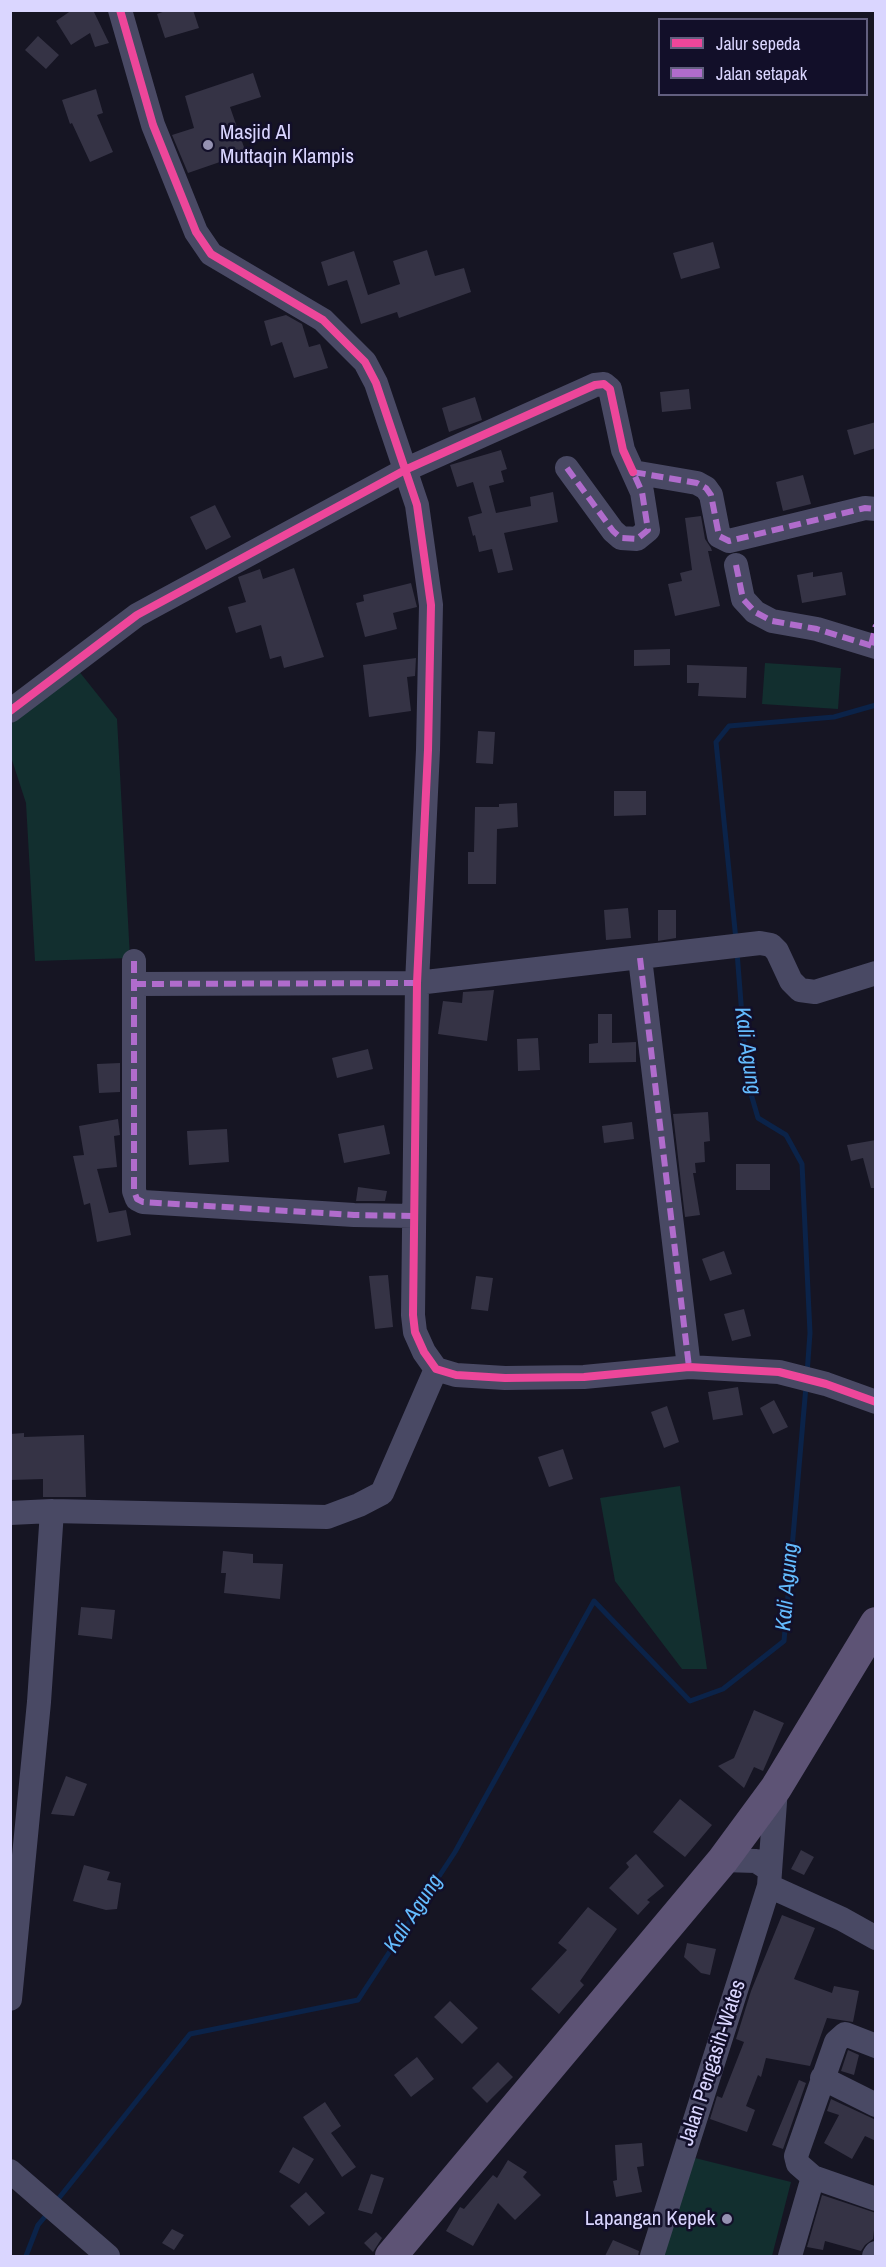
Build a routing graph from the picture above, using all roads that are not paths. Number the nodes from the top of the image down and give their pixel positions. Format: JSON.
{"nodes":[{"id":1,"x":120,"y":10,"type":"edge"},
{"id":2,"x":567,"y":468,"type":"dead end"},
{"id":3,"x":407,"y":469,"type":"junction"},
{"id":4,"x":633,"y":472,"type":"junction"},
{"id":5,"x":876,"y":509,"type":"edge"},
{"id":6,"x":736,"y":565,"type":"dead end"},
{"id":7,"x":874,"y":639,"type":"edge"},
{"id":8,"x":10,"y":711,"type":"edge"},
{"id":9,"x":640,"y":958,"type":"junction"},
{"id":10,"x":876,"y":973,"type":"edge"},
{"id":11,"x":417,"y":983,"type":"junction"},
{"id":12,"x":414,"y":1216,"type":"junction"},
{"id":13,"x":689,"y":1367,"type":"junction"},
{"id":14,"x":436,"y":1369,"type":"junction"},
{"id":15,"x":876,"y":1402,"type":"edge"},
{"id":16,"x":52,"y":1511,"type":"junction"},
{"id":17,"x":10,"y":1513,"type":"edge"},
{"id":18,"x":876,"y":1623,"type":"edge"},
{"id":19,"x":776,"y":1788,"type":"junction"},
{"id":20,"x":723,"y":1860,"type":"junction"},
{"id":21,"x":770,"y":1878,"type":"junction"},
{"id":22,"x":876,"y":1938,"type":"edge"},
{"id":23,"x":10,"y":1999,"type":"edge"},
{"id":24,"x":876,"y":2046,"type":"edge"},
{"id":25,"x":822,"y":2078,"type":"junction"},
{"id":26,"x":876,"y":2105,"type":"edge"},
{"id":27,"x":10,"y":2171,"type":"edge"},
{"id":28,"x":813,"y":2177,"type":"junction"},
{"id":29,"x":876,"y":2199,"type":"edge"},
{"id":30,"x":108,"y":2256,"type":"edge"},
{"id":31,"x":391,"y":2256,"type":"edge"},
{"id":32,"x":652,"y":2256,"type":"edge"},
{"id":33,"x":790,"y":2256,"type":"edge"}],
"edges":[{"from":1,"to":3,"type":"street"},
{"from":2,"to":4,"type":"street"},
{"from":3,"to":4,"type":"street"},
{"from":3,"to":8,"type":"street"},
{"from":3,"to":11,"type":"street"},
{"from":4,"to":5,"type":"street"},
{"from":6,"to":7,"type":"street"},
{"from":9,"to":10,"type":"street"},
{"from":9,"to":11,"type":"street"},
{"from":9,"to":13,"type":"street"},
{"from":11,"to":12,"type":"street"},
{"from":11,"to":12,"type":"street"},
{"from":12,"to":14,"type":"street"},
{"from":13,"to":14,"type":"street"},
{"from":13,"to":15,"type":"street"},
{"from":14,"to":16,"type":"street"},
{"from":16,"to":17,"type":"street"},
{"from":16,"to":23,"type":"street"},
{"from":18,"to":19,"type":"main road"},
{"from":19,"to":20,"type":"main road"},
{"from":19,"to":21,"type":"street","name":"Jalan Pengasih-Wates"},
{"from":20,"to":21,"type":"street"},
{"from":20,"to":31,"type":"main road"},
{"from":21,"to":22,"type":"street"},
{"from":21,"to":32,"type":"street","name":"Jalan Pengasih-Wates"},
{"from":24,"to":25,"type":"street"},
{"from":25,"to":26,"type":"street"},
{"from":25,"to":28,"type":"street"},
{"from":27,"to":30,"type":"street"},
{"from":28,"to":29,"type":"street"},
{"from":28,"to":33,"type":"street"}]}
